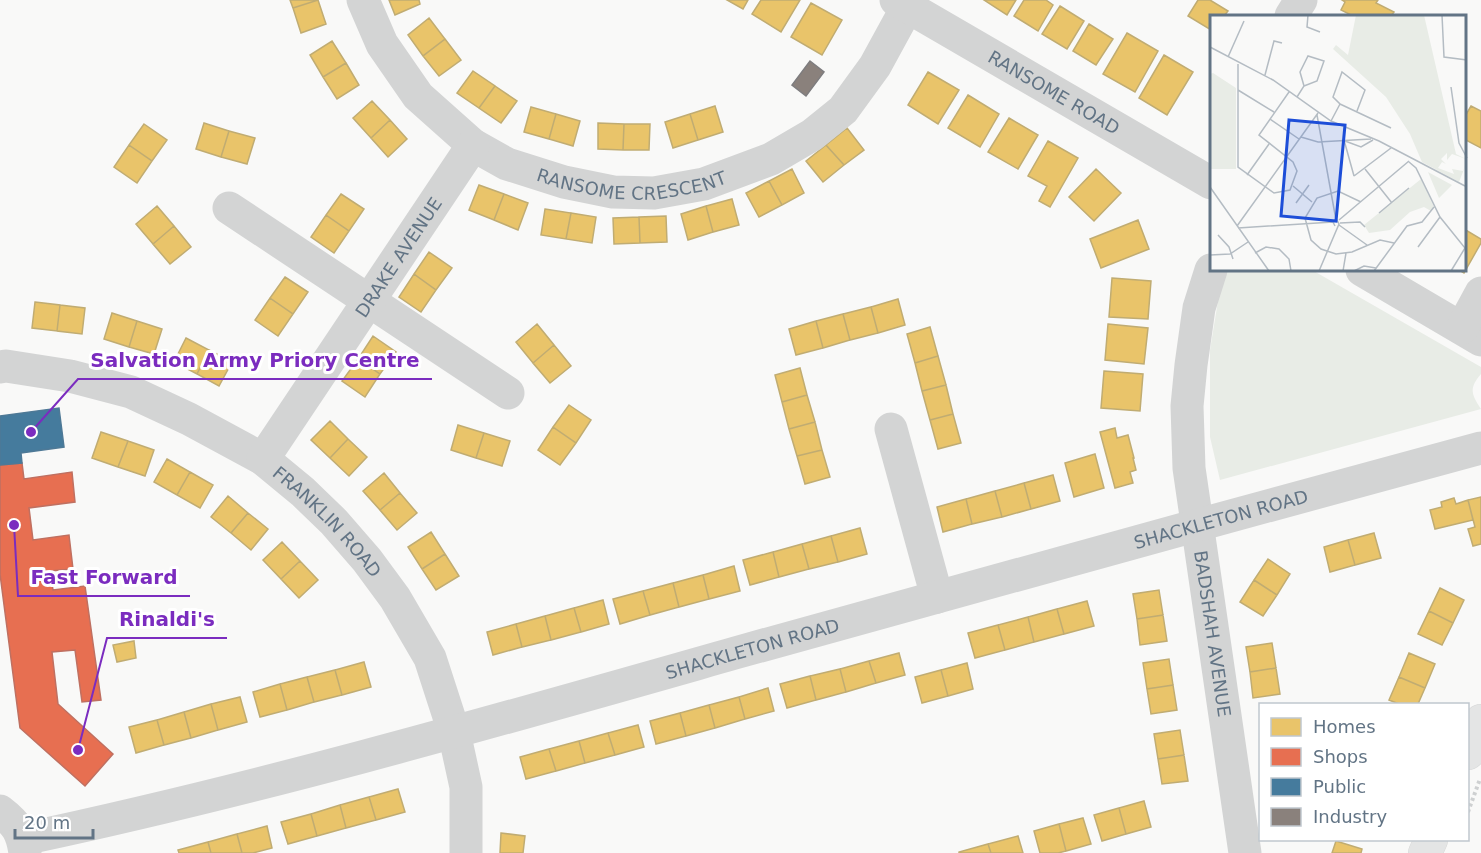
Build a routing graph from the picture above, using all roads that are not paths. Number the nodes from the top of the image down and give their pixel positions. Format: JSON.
{"nodes":[{"id":1,"x":363,"y":0,"type":"edge"},
{"id":2,"x":1301,"y":0,"type":"edge"},
{"id":3,"x":905,"y":2,"type":"edge"},
{"id":4,"x":1292,"y":15,"type":"edge"},
{"id":5,"x":473,"y":145,"type":"junction"},
{"id":6,"x":1207,"y":171,"type":"edge"},
{"id":7,"x":229,"y":208,"type":"dead end"},
{"id":8,"x":1210,"y":272,"type":"edge"},
{"id":9,"x":1365,"y":272,"type":"edge"},
{"id":10,"x":1481,"y":293,"type":"edge"},
{"id":11,"x":369,"y":301,"type":"junction"},
{"id":12,"x":1471,"y":334,"type":"edge"},
{"id":13,"x":0,"y":367,"type":"edge"},
{"id":14,"x":508,"y":393,"type":"dead end"},
{"id":15,"x":891,"y":429,"type":"dead end"},
{"id":16,"x":1481,"y":448,"type":"edge"},
{"id":17,"x":263,"y":459,"type":"junction"},
{"id":18,"x":1197,"y":524,"type":"junction"},
{"id":19,"x":937,"y":597,"type":"junction"},
{"id":20,"x":1481,"y":721,"type":"edge"},
{"id":21,"x":454,"y":732,"type":"junction"},
{"id":22,"x":1469,"y":748,"type":"edge"},
{"id":23,"x":0,"y":812,"type":"edge"},
{"id":24,"x":24,"y":846,"type":"edge"},
{"id":25,"x":466,"y":853,"type":"edge"},
{"id":26,"x":1245,"y":853,"type":"edge"}],
"edges":[{"from":1,"to":5,"type":"street","name":"RANSOME CRESCENT"},
{"from":2,"to":4,"type":"street"},
{"from":3,"to":5,"type":"street","name":"RANSOME CRESCENT"},
{"from":3,"to":6,"type":"street","name":"RANSOME ROAD"},
{"from":5,"to":11,"type":"street","name":"DRAKE AVENUE"},
{"from":7,"to":11,"type":"street"},
{"from":8,"to":18,"type":"street","name":"BADSHAH AVENUE"},
{"from":9,"to":12,"type":"street"},
{"from":10,"to":12,"type":"street"},
{"from":11,"to":14,"type":"street"},
{"from":11,"to":17,"type":"street","name":"DRAKE AVENUE"},
{"from":13,"to":17,"type":"street","name":"FRANKLIN ROAD"},
{"from":15,"to":19,"type":"street"},
{"from":16,"to":18,"type":"street","name":"SHACKLETON ROAD"},
{"from":17,"to":21,"type":"street","name":"FRANKLIN ROAD"},
{"from":18,"to":19,"type":"street","name":"SHACKLETON ROAD"},
{"from":18,"to":26,"type":"street","name":"BADSHAH AVENUE"},
{"from":19,"to":21,"type":"street","name":"SHACKLETON ROAD"},
{"from":20,"to":22,"type":"main road"},
{"from":21,"to":24,"type":"street","name":"SHACKLETON ROAD"},
{"from":21,"to":25,"type":"street","name":"FRANKLIN ROAD"},
{"from":23,"to":24,"type":"street"}]}
